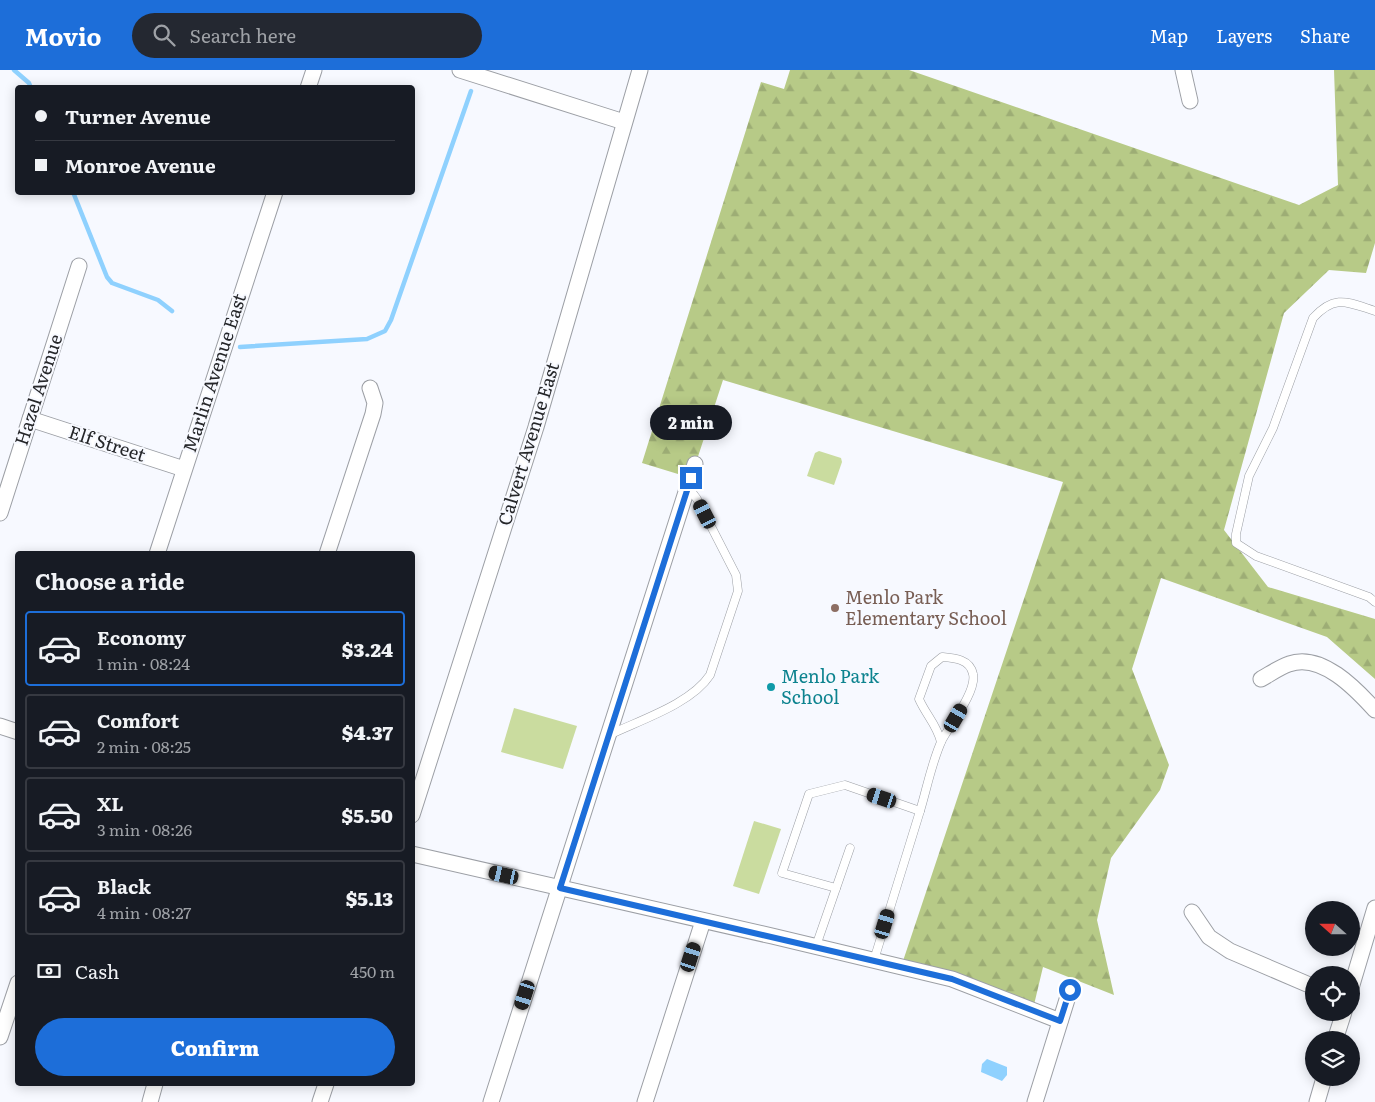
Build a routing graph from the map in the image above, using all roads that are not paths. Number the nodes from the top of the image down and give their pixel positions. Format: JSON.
{"nodes":[{"id":1,"x":314,"y":70,"type":"edge"},
{"id":2,"x":460,"y":70,"type":"edge"},
{"id":3,"x":640,"y":70,"type":"edge"},
{"id":4,"x":1183,"y":70,"type":"edge"},
{"id":5,"x":309,"y":85,"type":"edge"},
{"id":6,"x":1190,"y":101,"type":"dead end"},
{"id":7,"x":624,"y":122,"type":"junction"},
{"id":8,"x":274,"y":195,"type":"edge"},
{"id":9,"x":79,"y":266,"type":"dead end"},
{"id":10,"x":1375,"y":311,"type":"edge"},
{"id":11,"x":370,"y":388,"type":"dead end"},
{"id":12,"x":30,"y":419,"type":"junction"},
{"id":13,"x":695,"y":464,"type":"dead end"},
{"id":14,"x":184,"y":468,"type":"junction"},
{"id":15,"x":688,"y":487,"type":"junction"},
{"id":16,"x":0,"y":513,"type":"edge"},
{"id":17,"x":158,"y":551,"type":"edge"},
{"id":18,"x":328,"y":551,"type":"edge"},
{"id":19,"x":1375,"y":602,"type":"edge"},
{"id":20,"x":1262,"y":679,"type":"dead end"},
{"id":21,"x":1375,"y":710,"type":"edge"},
{"id":22,"x":0,"y":726,"type":"edge"},
{"id":23,"x":15,"y":731,"type":"edge"},
{"id":24,"x":609,"y":735,"type":"junction"},
{"id":25,"x":942,"y":742,"type":"junction"},
{"id":26,"x":415,"y":806,"type":"edge"},
{"id":27,"x":920,"y":811,"type":"junction"},
{"id":28,"x":850,"y":848,"type":"dead end"},
{"id":29,"x":415,"y":855,"type":"edge"},
{"id":30,"x":560,"y":888,"type":"junction"},
{"id":31,"x":836,"y":888,"type":"junction"},
{"id":32,"x":1375,"y":908,"type":"edge"},
{"id":33,"x":1192,"y":912,"type":"dead end"},
{"id":34,"x":703,"y":921,"type":"junction"},
{"id":35,"x":1372,"y":928,"type":"edge"},
{"id":36,"x":816,"y":946,"type":"junction"},
{"id":37,"x":874,"y":960,"type":"junction"},
{"id":38,"x":1359,"y":966,"type":"edge"},
{"id":39,"x":1305,"y":983,"type":"edge"},
{"id":40,"x":1070,"y":990,"type":"dead end"},
{"id":41,"x":15,"y":992,"type":"edge"},
{"id":42,"x":1060,"y":1021,"type":"junction"},
{"id":43,"x":0,"y":1037,"type":"edge"},
{"id":44,"x":154,"y":1086,"type":"edge"},
{"id":45,"x":325,"y":1086,"type":"edge"},
{"id":46,"x":1321,"y":1086,"type":"edge"},
{"id":47,"x":150,"y":1102,"type":"edge"},
{"id":48,"x":320,"y":1102,"type":"edge"},
{"id":49,"x":491,"y":1102,"type":"edge"},
{"id":50,"x":645,"y":1102,"type":"edge"},
{"id":51,"x":1035,"y":1102,"type":"edge"},
{"id":52,"x":1316,"y":1102,"type":"edge"}],
"edges":[{"from":1,"to":5,"type":"street"},
{"from":2,"to":7,"type":"street"},
{"from":3,"to":7,"type":"street","name":"Calvert Avenue East"},
{"from":4,"to":6,"type":"street"},
{"from":7,"to":26,"type":"street","name":"Calvert Avenue East"},
{"from":8,"to":14,"type":"street","name":"Marlin Avenue East"},
{"from":9,"to":12,"type":"street","name":"Hazel Avenue"},
{"from":10,"to":19,"type":"lane"},
{"from":11,"to":18,"type":"street"},
{"from":12,"to":14,"type":"street","name":"Elf Street"},
{"from":12,"to":16,"type":"street","name":"Hazel Avenue"},
{"from":13,"to":15,"type":"street"},
{"from":14,"to":17,"type":"street","name":"Marlin Avenue East"},
{"from":15,"to":24,"type":"street"},
{"from":15,"to":24,"type":"lane"},
{"from":20,"to":21,"type":"street"},
{"from":22,"to":23,"type":"street"},
{"from":24,"to":30,"type":"street"},
{"from":25,"to":25,"type":"lane"},
{"from":25,"to":27,"type":"lane"},
{"from":27,"to":31,"type":"lane"},
{"from":27,"to":37,"type":"lane"},
{"from":28,"to":31,"type":"lane"},
{"from":29,"to":30,"type":"street"},
{"from":30,"to":34,"type":"street"},
{"from":30,"to":49,"type":"street"},
{"from":31,"to":36,"type":"lane"},
{"from":32,"to":35,"type":"street"},
{"from":33,"to":39,"type":"street"},
{"from":34,"to":36,"type":"street"},
{"from":34,"to":50,"type":"street"},
{"from":35,"to":38,"type":"street"},
{"from":36,"to":37,"type":"street"},
{"from":37,"to":42,"type":"street"},
{"from":40,"to":42,"type":"street"},
{"from":41,"to":43,"type":"street"},
{"from":42,"to":51,"type":"street"},
{"from":44,"to":47,"type":"street"},
{"from":45,"to":48,"type":"street"},
{"from":46,"to":52,"type":"street"}]}
